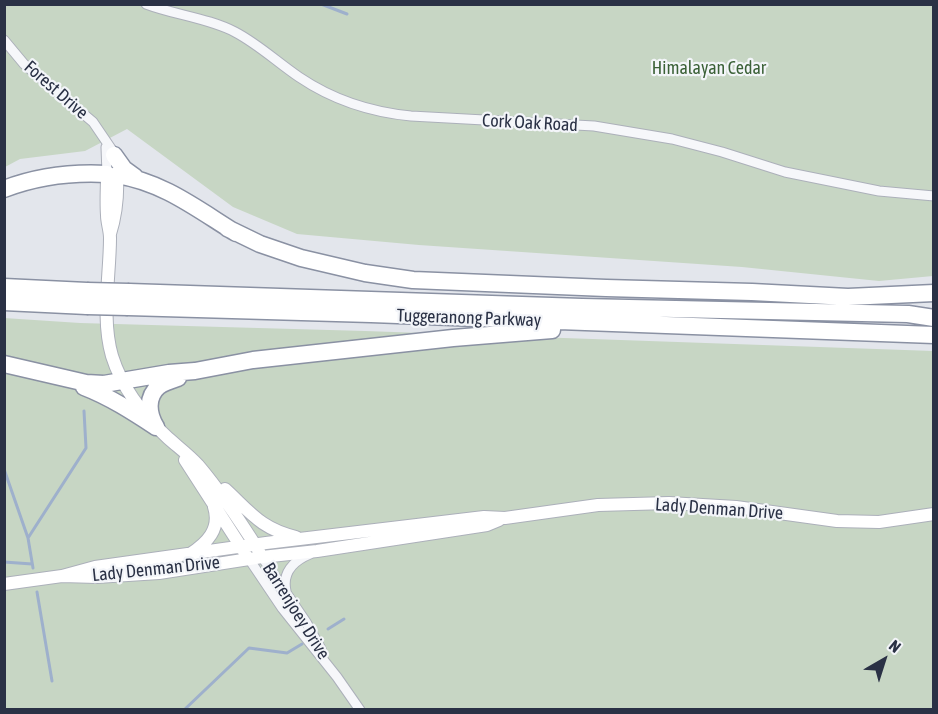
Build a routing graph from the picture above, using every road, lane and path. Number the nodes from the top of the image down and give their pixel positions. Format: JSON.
{"nodes":[{"id":1,"x":146,"y":4,"type":"edge"},
{"id":2,"x":5,"y":40,"type":"edge"},
{"id":3,"x":110,"y":148,"type":"junction"},
{"id":4,"x":112,"y":175,"type":"junction"},
{"id":5,"x":139,"y":179,"type":"junction"},
{"id":6,"x":4,"y":189,"type":"edge"},
{"id":7,"x":933,"y":196,"type":"edge"},
{"id":8,"x":227,"y":228,"type":"junction"},
{"id":9,"x":4,"y":287,"type":"edge"},
{"id":10,"x":933,"y":293,"type":"edge"},
{"id":11,"x":87,"y":299,"type":"junction"},
{"id":12,"x":128,"y":300,"type":"junction"},
{"id":13,"x":4,"y":302,"type":"edge"},
{"id":14,"x":582,"y":307,"type":"junction"},
{"id":15,"x":933,"y":311,"type":"edge"},
{"id":16,"x":908,"y":314,"type":"junction"},
{"id":17,"x":933,"y":318,"type":"edge"},
{"id":18,"x":645,"y":324,"type":"junction"},
{"id":19,"x":933,"y":335,"type":"edge"},
{"id":20,"x":4,"y":364,"type":"edge"},
{"id":21,"x":195,"y":371,"type":"junction"},
{"id":22,"x":55,"y":376,"type":"junction"},
{"id":23,"x":124,"y":382,"type":"junction"},
{"id":24,"x":156,"y":427,"type":"junction"},
{"id":25,"x":170,"y":440,"type":"junction"},
{"id":26,"x":191,"y":457,"type":"junction"},
{"id":27,"x":214,"y":505,"type":"junction"},
{"id":28,"x":933,"y":514,"type":"edge"},
{"id":29,"x":505,"y":518,"type":"junction"},
{"id":30,"x":303,"y":539,"type":"junction"},
{"id":31,"x":255,"y":545,"type":"junction"},
{"id":32,"x":242,"y":547,"type":"junction"},
{"id":33,"x":317,"y":551,"type":"junction"},
{"id":34,"x":189,"y":555,"type":"junction"},
{"id":35,"x":262,"y":557,"type":"junction"},
{"id":36,"x":249,"y":559,"type":"junction"},
{"id":37,"x":62,"y":576,"type":"junction"},
{"id":38,"x":4,"y":584,"type":"edge"},
{"id":39,"x":288,"y":596,"type":"junction"},
{"id":40,"x":337,"y":677,"type":"junction"},
{"id":41,"x":360,"y":710,"type":"edge"}],
"edges":[{"from":1,"to":7,"type":"street","name":"Cork Oak Road"},
{"from":2,"to":3,"type":"street","name":"Forest Drive"},
{"from":3,"to":4,"type":"street"},
{"from":3,"to":4,"type":"street","name":"Forest Drive"},
{"from":3,"to":5,"type":"highway"},
{"from":4,"to":5,"type":"highway"},
{"from":4,"to":6,"type":"highway"},
{"from":4,"to":23,"type":"street","name":"Lady Denman Drive"},
{"from":5,"to":8,"type":"highway"},
{"from":8,"to":10,"type":"highway"},
{"from":8,"to":14,"type":"highway"},
{"from":9,"to":11,"type":"highway","name":"Tuggeranong Parkway"},
{"from":11,"to":12,"type":"highway","name":"Tuggeranong Parkway","bridge":true},
{"from":11,"to":13,"type":"highway","name":"Tuggeranong Parkway"},
{"from":12,"to":14,"type":"highway","name":"Tuggeranong Parkway"},
{"from":12,"to":18,"type":"highway","name":"Tuggeranong Parkway"},
{"from":14,"to":16,"type":"highway","name":"Tuggeranong Parkway"},
{"from":15,"to":16,"type":"highway"},
{"from":16,"to":17,"type":"highway"},
{"from":18,"to":19,"type":"highway","name":"Tuggeranong Parkway"},
{"from":18,"to":21,"type":"highway"},
{"from":20,"to":22,"type":"highway"},
{"from":21,"to":23,"type":"highway"},
{"from":21,"to":24,"type":"highway"},
{"from":22,"to":23,"type":"highway"},
{"from":22,"to":24,"type":"highway"},
{"from":23,"to":24,"type":"street","name":"Lady Denman Drive"},
{"from":24,"to":25,"type":"street","name":"Lady Denman Drive"},
{"from":25,"to":26,"type":"street","name":"Lady Denman Drive"},
{"from":25,"to":27,"type":"street","name":"Lady Denman Drive"},
{"from":26,"to":30,"type":"street"},
{"from":26,"to":31,"type":"street","name":"Lady Denman Drive"},
{"from":27,"to":32,"type":"street","name":"Lady Denman Drive"},
{"from":27,"to":34,"type":"street"},
{"from":28,"to":29,"type":"street","name":"Lady Denman Drive"},
{"from":29,"to":30,"type":"street","name":"Lady Denman Drive"},
{"from":29,"to":33,"type":"street","name":"Lady Denman Drive"},
{"from":30,"to":31,"type":"street","name":"Lady Denman Drive"},
{"from":31,"to":32,"type":"street","name":"Lady Denman Drive"},
{"from":31,"to":35,"type":"street","name":"Barrenjoey Drive"},
{"from":32,"to":34,"type":"street","name":"Lady Denman Drive"},
{"from":32,"to":36,"type":"street","name":"Lady Denman Drive"},
{"from":33,"to":35,"type":"street","name":"Lady Denman Drive"},
{"from":33,"to":39,"type":"street"},
{"from":34,"to":37,"type":"street","name":"Lady Denman Drive"},
{"from":35,"to":36,"type":"street","name":"Lady Denman Drive"},
{"from":35,"to":39,"type":"street","name":"Barrenjoey Drive"},
{"from":36,"to":37,"type":"street","name":"Lady Denman Drive"},
{"from":36,"to":40,"type":"street","name":"Barrenjoey Drive"},
{"from":37,"to":38,"type":"street","name":"Lady Denman Drive"},
{"from":39,"to":40,"type":"street","name":"Barrenjoey Drive"},
{"from":40,"to":41,"type":"street","name":"Barrenjoey Drive"}]}
